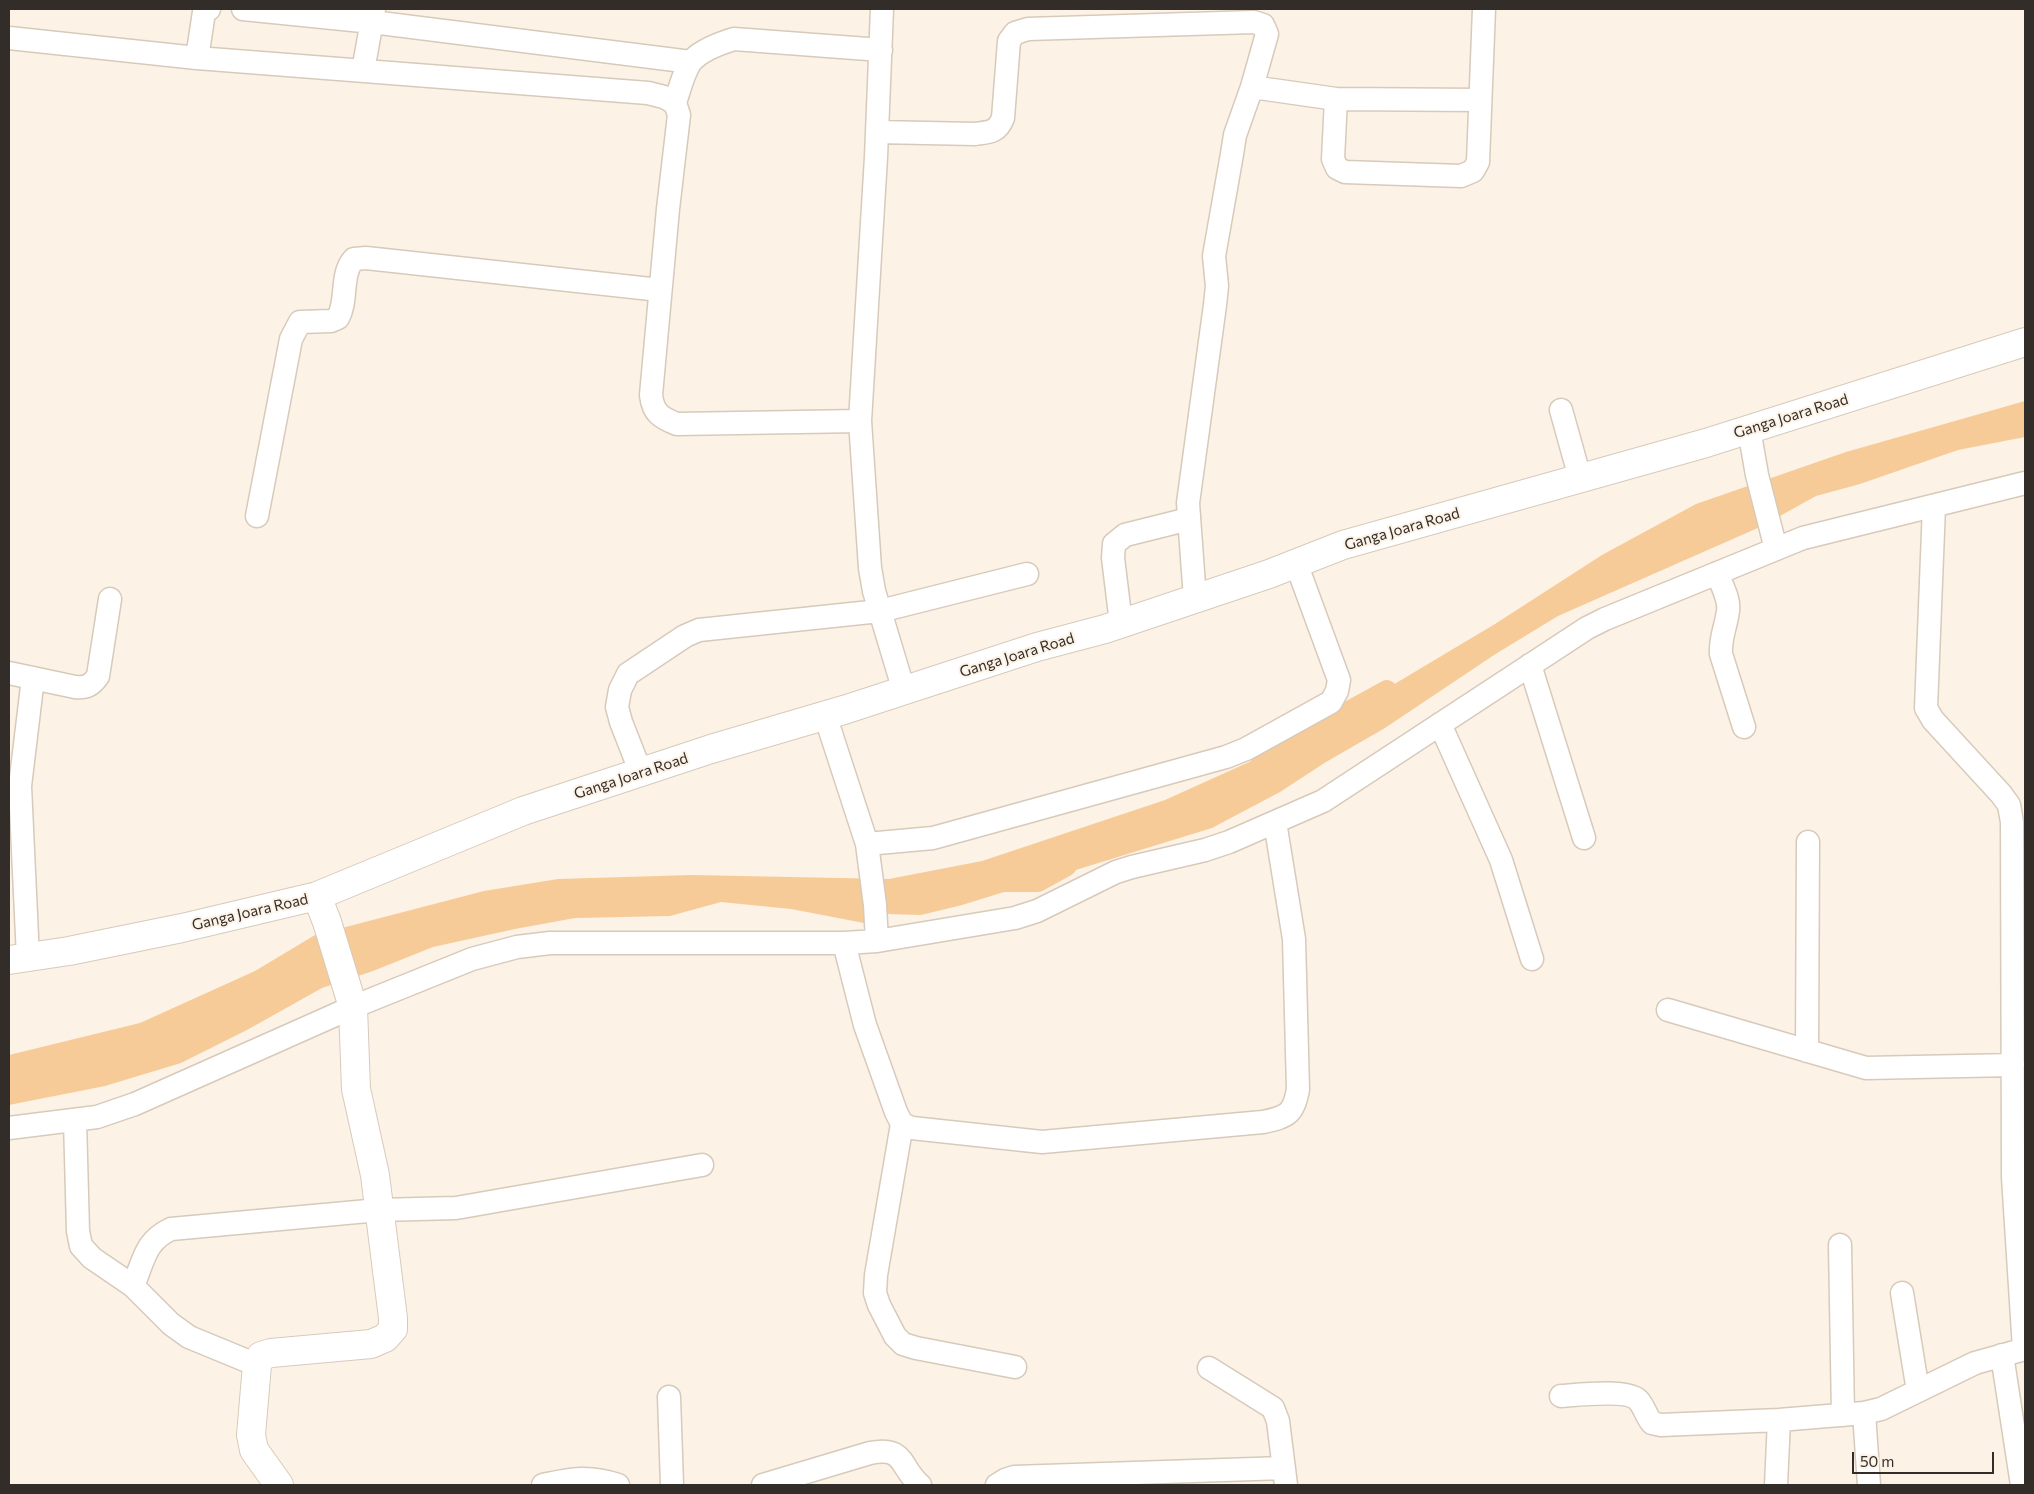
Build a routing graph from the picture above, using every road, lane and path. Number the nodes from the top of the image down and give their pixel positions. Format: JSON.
{"nodes":[{"id":1,"x":209,"y":9,"type":"edge"},
{"id":2,"x":243,"y":9,"type":"edge"},
{"id":3,"x":882,"y":9,"type":"edge"},
{"id":4,"x":1484,"y":9,"type":"edge"},
{"id":5,"x":303,"y":12,"type":"edge"},
{"id":6,"x":373,"y":15,"type":"edge"},
{"id":7,"x":1225,"y":16,"type":"edge"},
{"id":8,"x":9,"y":38,"type":"edge"},
{"id":9,"x":881,"y":50,"type":"junction"},
{"id":10,"x":196,"y":58,"type":"junction"},
{"id":11,"x":691,"y":62,"type":"junction"},
{"id":12,"x":363,"y":71,"type":"junction"},
{"id":13,"x":1252,"y":87,"type":"junction"},
{"id":14,"x":1336,"y":99,"type":"junction"},
{"id":15,"x":1480,"y":100,"type":"junction"},
{"id":16,"x":675,"y":103,"type":"junction"},
{"id":17,"x":877,"y":132,"type":"junction"},
{"id":18,"x":660,"y":290,"type":"junction"},
{"id":19,"x":2025,"y":342,"type":"edge"},
{"id":20,"x":1561,"y":410,"type":"dead end"},
{"id":21,"x":860,"y":421,"type":"junction"},
{"id":22,"x":1749,"y":429,"type":"junction"},
{"id":23,"x":1580,"y":478,"type":"junction"},
{"id":24,"x":2025,"y":483,"type":"edge"},
{"id":25,"x":1934,"y":506,"type":"junction"},
{"id":26,"x":257,"y":516,"type":"dead end"},
{"id":27,"x":1189,"y":519,"type":"junction"},
{"id":28,"x":1776,"y":549,"type":"junction"},
{"id":29,"x":1296,"y":563,"type":"junction"},
{"id":30,"x":1717,"y":573,"type":"junction"},
{"id":31,"x":1027,"y":574,"type":"dead end"},
{"id":32,"x":110,"y":599,"type":"dead end"},
{"id":33,"x":1195,"y":599,"type":"junction"},
{"id":34,"x":880,"y":611,"type":"junction"},
{"id":35,"x":1121,"y":623,"type":"junction"},
{"id":36,"x":1530,"y":665,"type":"junction"},
{"id":37,"x":9,"y":673,"type":"edge"},
{"id":38,"x":32,"y":678,"type":"junction"},
{"id":39,"x":904,"y":691,"type":"junction"},
{"id":40,"x":825,"y":715,"type":"junction"},
{"id":41,"x":1440,"y":724,"type":"junction"},
{"id":42,"x":1744,"y":726,"type":"dead end"},
{"id":43,"x":641,"y":773,"type":"junction"},
{"id":44,"x":1275,"y":822,"type":"junction"},
{"id":45,"x":1584,"y":838,"type":"dead end"},
{"id":46,"x":1808,"y":842,"type":"dead end"},
{"id":47,"x":867,"y":844,"type":"junction"},
{"id":48,"x":2019,"y":891,"type":"edge"},
{"id":49,"x":316,"y":896,"type":"junction"},
{"id":50,"x":877,"y":941,"type":"junction"},
{"id":51,"x":844,"y":943,"type":"junction"},
{"id":52,"x":18,"y":959,"type":"edge"},
{"id":53,"x":1532,"y":959,"type":"dead end"},
{"id":54,"x":351,"y":999,"type":"junction"},
{"id":55,"x":1668,"y":1010,"type":"dead end"},
{"id":56,"x":1807,"y":1051,"type":"junction"},
{"id":57,"x":2012,"y":1065,"type":"junction"},
{"id":58,"x":74,"y":1120,"type":"junction"},
{"id":59,"x":902,"y":1124,"type":"junction"},
{"id":60,"x":9,"y":1128,"type":"edge"},
{"id":61,"x":702,"y":1165,"type":"dead end"},
{"id":62,"x":379,"y":1210,"type":"junction"},
{"id":63,"x":1840,"y":1245,"type":"dead end"},
{"id":64,"x":133,"y":1286,"type":"junction"},
{"id":65,"x":1902,"y":1293,"type":"dead end"},
{"id":66,"x":2025,"y":1349,"type":"edge"},
{"id":67,"x":2002,"y":1355,"type":"junction"},
{"id":68,"x":257,"y":1365,"type":"junction"},
{"id":69,"x":1015,"y":1367,"type":"dead end"},
{"id":70,"x":1209,"y":1368,"type":"dead end"},
{"id":71,"x":1918,"y":1391,"type":"junction"},
{"id":72,"x":669,"y":1396,"type":"dead end"},
{"id":73,"x":1561,"y":1396,"type":"dead end"},
{"id":74,"x":1853,"y":1414,"type":"junction"},
{"id":75,"x":1779,"y":1420,"type":"junction"},
{"id":76,"x":1285,"y":1477,"type":"edge"},
{"id":77,"x":775,"y":1483,"type":"edge"},
{"id":78,"x":551,"y":1484,"type":"edge"},
{"id":79,"x":279,"y":1485,"type":"edge"},
{"id":80,"x":618,"y":1485,"type":"edge"},
{"id":81,"x":672,"y":1485,"type":"edge"},
{"id":82,"x":920,"y":1485,"type":"edge"},
{"id":83,"x":997,"y":1485,"type":"edge"},
{"id":84,"x":1776,"y":1485,"type":"edge"},
{"id":85,"x":1869,"y":1485,"type":"edge"},
{"id":86,"x":2022,"y":1485,"type":"edge"}],
"edges":[{"from":1,"to":10,"type":"street"},
{"from":2,"to":5,"type":"street"},
{"from":3,"to":9,"type":"street"},
{"from":4,"to":15,"type":"street"},
{"from":5,"to":6,"type":"street"},
{"from":6,"to":11,"type":"street"},
{"from":6,"to":12,"type":"street"},
{"from":7,"to":13,"type":"street"},
{"from":7,"to":17,"type":"street"},
{"from":8,"to":10,"type":"street"},
{"from":9,"to":11,"type":"street"},
{"from":9,"to":17,"type":"street"},
{"from":10,"to":12,"type":"street"},
{"from":11,"to":16,"type":"street"},
{"from":12,"to":16,"type":"street"},
{"from":13,"to":14,"type":"street"},
{"from":13,"to":27,"type":"street"},
{"from":14,"to":15,"type":"street"},
{"from":14,"to":15,"type":"street"},
{"from":16,"to":18,"type":"street"},
{"from":17,"to":21,"type":"street"},
{"from":18,"to":21,"type":"street"},
{"from":18,"to":26,"type":"street"},
{"from":19,"to":22,"type":"main road","name":"Ganga Joara Road"},
{"from":20,"to":23,"type":"street"},
{"from":21,"to":34,"type":"street"},
{"from":22,"to":23,"type":"main road","name":"Ganga Joara Road"},
{"from":22,"to":28,"type":"street"},
{"from":23,"to":29,"type":"main road","name":"Ganga Joara Road"},
{"from":24,"to":25,"type":"street"},
{"from":25,"to":28,"type":"street"},
{"from":25,"to":48,"type":"street"},
{"from":27,"to":33,"type":"street"},
{"from":27,"to":35,"type":"street"},
{"from":28,"to":30,"type":"street"},
{"from":29,"to":33,"type":"main road","name":"Ganga Joara Road"},
{"from":29,"to":47,"type":"street"},
{"from":30,"to":36,"type":"street"},
{"from":30,"to":42,"type":"street"},
{"from":31,"to":34,"type":"street"},
{"from":32,"to":38,"type":"street"},
{"from":33,"to":35,"type":"main road","name":"Ganga Joara Road"},
{"from":34,"to":39,"type":"street"},
{"from":34,"to":43,"type":"street"},
{"from":35,"to":39,"type":"main road","name":"Ganga Joara Road"},
{"from":36,"to":41,"type":"street"},
{"from":36,"to":45,"type":"street"},
{"from":37,"to":38,"type":"street"},
{"from":38,"to":52,"type":"street"},
{"from":39,"to":40,"type":"main road","name":"Ganga Joara Road"},
{"from":40,"to":43,"type":"main road","name":"Ganga Joara Road"},
{"from":40,"to":47,"type":"street"},
{"from":41,"to":44,"type":"street"},
{"from":41,"to":53,"type":"street"},
{"from":43,"to":49,"type":"main road","name":"Ganga Joara Road"},
{"from":44,"to":50,"type":"street"},
{"from":44,"to":59,"type":"street"},
{"from":46,"to":56,"type":"street"},
{"from":47,"to":50,"type":"street"},
{"from":48,"to":57,"type":"street"},
{"from":49,"to":52,"type":"main road","name":"Ganga Joara Road"},
{"from":49,"to":54,"type":"main road"},
{"from":50,"to":51,"type":"street"},
{"from":51,"to":54,"type":"street"},
{"from":51,"to":59,"type":"street"},
{"from":54,"to":58,"type":"street"},
{"from":54,"to":62,"type":"main road"},
{"from":55,"to":56,"type":"street"},
{"from":56,"to":57,"type":"street"},
{"from":57,"to":66,"type":"street"},
{"from":58,"to":60,"type":"street"},
{"from":58,"to":64,"type":"street"},
{"from":59,"to":69,"type":"street"},
{"from":61,"to":62,"type":"street"},
{"from":62,"to":64,"type":"street"},
{"from":62,"to":68,"type":"main road"},
{"from":63,"to":74,"type":"street"},
{"from":64,"to":68,"type":"street"},
{"from":65,"to":71,"type":"street"},
{"from":66,"to":67,"type":"street"},
{"from":67,"to":71,"type":"street"},
{"from":67,"to":86,"type":"street"},
{"from":68,"to":79,"type":"main road"},
{"from":70,"to":76,"type":"street"},
{"from":71,"to":74,"type":"street"},
{"from":72,"to":81,"type":"street"},
{"from":73,"to":75,"type":"street"},
{"from":74,"to":75,"type":"street"},
{"from":74,"to":85,"type":"street"},
{"from":75,"to":84,"type":"street"},
{"from":76,"to":83,"type":"street"},
{"from":77,"to":82,"type":"street"},
{"from":78,"to":80,"type":"street"}]}
